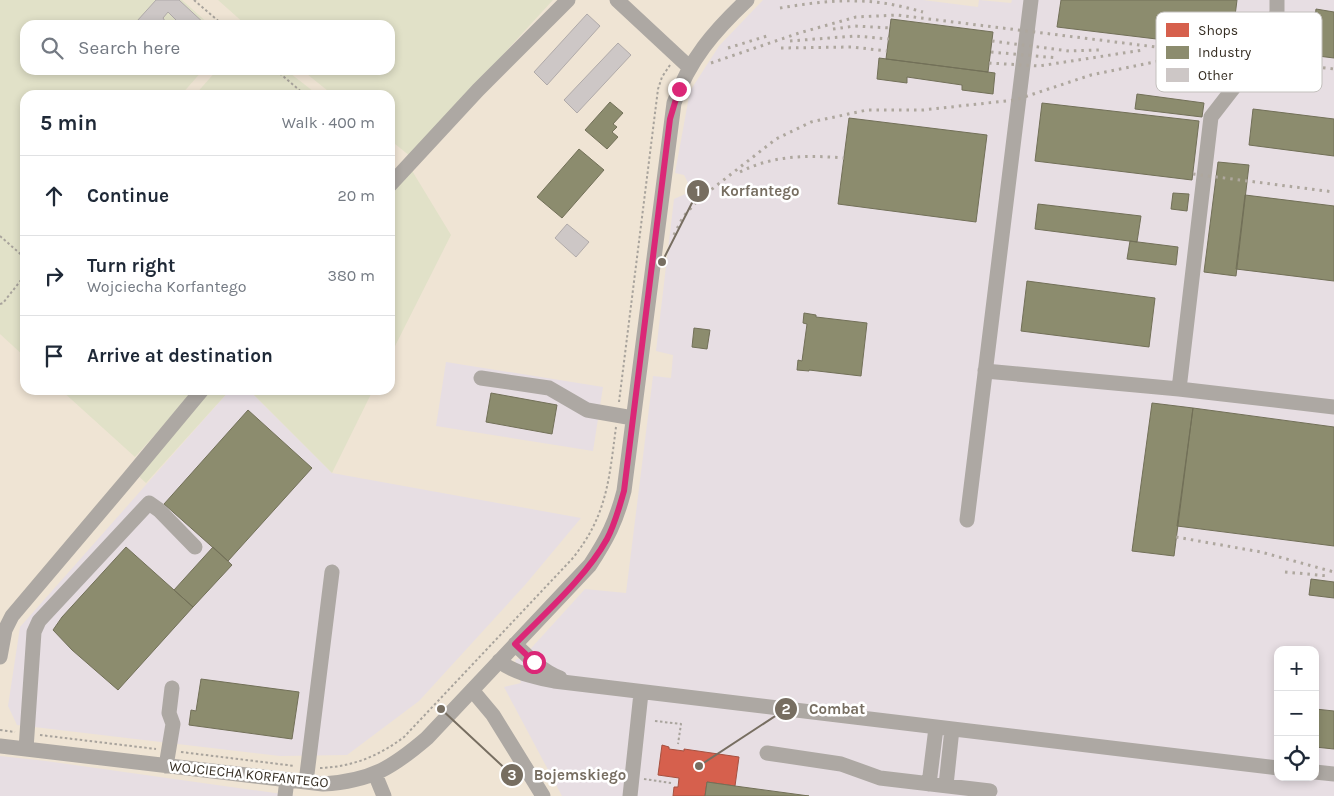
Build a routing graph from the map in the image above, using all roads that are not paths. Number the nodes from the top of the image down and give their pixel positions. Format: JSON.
{"nodes":[{"id":1,"x":568,"y":0,"type":"edge"},
{"id":2,"x":617,"y":0,"type":"edge"},
{"id":3,"x":746,"y":0,"type":"edge"},
{"id":4,"x":1031,"y":0,"type":"edge"},
{"id":5,"x":689,"y":67,"type":"junction"},
{"id":6,"x":1230,"y":92,"type":"edge"},
{"id":7,"x":395,"y":180,"type":"edge"},
{"id":8,"x":985,"y":371,"type":"junction"},
{"id":9,"x":481,"y":378,"type":"dead end"},
{"id":10,"x":1179,"y":389,"type":"junction"},
{"id":11,"x":198,"y":395,"type":"edge"},
{"id":12,"x":1334,"y":407,"type":"edge"},
{"id":13,"x":633,"y":418,"type":"junction"},
{"id":14,"x":967,"y":520,"type":"dead end"},
{"id":15,"x":195,"y":547,"type":"dead end"},
{"id":16,"x":332,"y":572,"type":"dead end"},
{"id":17,"x":515,"y":644,"type":"junction"},
{"id":18,"x":0,"y":657,"type":"edge"},
{"id":19,"x":499,"y":661,"type":"junction"},
{"id":20,"x":575,"y":684,"type":"junction"},
{"id":21,"x":172,"y":688,"type":"dead end"},
{"id":22,"x":472,"y":690,"type":"junction"},
{"id":23,"x":641,"y":693,"type":"junction"},
{"id":24,"x":936,"y":728,"type":"junction"},
{"id":25,"x":952,"y":730,"type":"junction"},
{"id":26,"x":0,"y":746,"type":"edge"},
{"id":27,"x":26,"y":749,"type":"junction"},
{"id":28,"x":767,"y":753,"type":"dead end"},
{"id":29,"x":166,"y":766,"type":"junction"},
{"id":30,"x":1274,"y":768,"type":"edge"},
{"id":31,"x":1319,"y":772,"type":"edge"},
{"id":32,"x":375,"y":774,"type":"junction"},
{"id":33,"x":1334,"y":774,"type":"edge"},
{"id":34,"x":307,"y":775,"type":"junction"},
{"id":35,"x":287,"y":780,"type":"junction"},
{"id":36,"x":930,"y":784,"type":"junction"},
{"id":37,"x":946,"y":785,"type":"junction"},
{"id":38,"x":990,"y":791,"type":"dead end"},
{"id":39,"x":284,"y":796,"type":"edge"},
{"id":40,"x":384,"y":796,"type":"edge"},
{"id":41,"x":543,"y":796,"type":"edge"},
{"id":42,"x":630,"y":796,"type":"edge"}],
"edges":[{"from":1,"to":7,"type":"street"},
{"from":2,"to":5,"type":"street"},
{"from":3,"to":5,"type":"street","name":"WOJCIECHA KORFANTEGO"},
{"from":4,"to":8,"type":"street"},
{"from":5,"to":13,"type":"street","name":"WOJCIECHA KORFANTEGO"},
{"from":6,"to":10,"type":"street"},
{"from":8,"to":10,"type":"street"},
{"from":8,"to":14,"type":"street"},
{"from":9,"to":13,"type":"street"},
{"from":10,"to":12,"type":"street"},
{"from":11,"to":18,"type":"street"},
{"from":13,"to":17,"type":"street","name":"WOJCIECHA KORFANTEGO"},
{"from":15,"to":27,"type":"street"},
{"from":16,"to":34,"type":"street"},
{"from":17,"to":19,"type":"street","name":"WOJCIECHA KORFANTEGO"},
{"from":17,"to":20,"type":"street"},
{"from":19,"to":20,"type":"street"},
{"from":19,"to":22,"type":"street","name":"WOJCIECHA KORFANTEGO"},
{"from":20,"to":23,"type":"street"},
{"from":21,"to":29,"type":"street"},
{"from":22,"to":32,"type":"street","name":"WOJCIECHA KORFANTEGO"},
{"from":22,"to":41,"type":"street"},
{"from":23,"to":24,"type":"street"},
{"from":23,"to":42,"type":"street"},
{"from":24,"to":25,"type":"street"},
{"from":24,"to":36,"type":"street"},
{"from":25,"to":30,"type":"street"},
{"from":25,"to":37,"type":"street"},
{"from":26,"to":27,"type":"street","name":"WOJCIECHA KORFANTEGO"},
{"from":27,"to":29,"type":"street","name":"WOJCIECHA KORFANTEGO"},
{"from":28,"to":36,"type":"street"},
{"from":29,"to":35,"type":"street","name":"WOJCIECHA KORFANTEGO"},
{"from":31,"to":33,"type":"street"},
{"from":32,"to":34,"type":"street","name":"WOJCIECHA KORFANTEGO"},
{"from":32,"to":40,"type":"street"},
{"from":34,"to":35,"type":"street","name":"WOJCIECHA KORFANTEGO"},
{"from":35,"to":39,"type":"street"},
{"from":36,"to":37,"type":"street"},
{"from":37,"to":38,"type":"street"}]}
